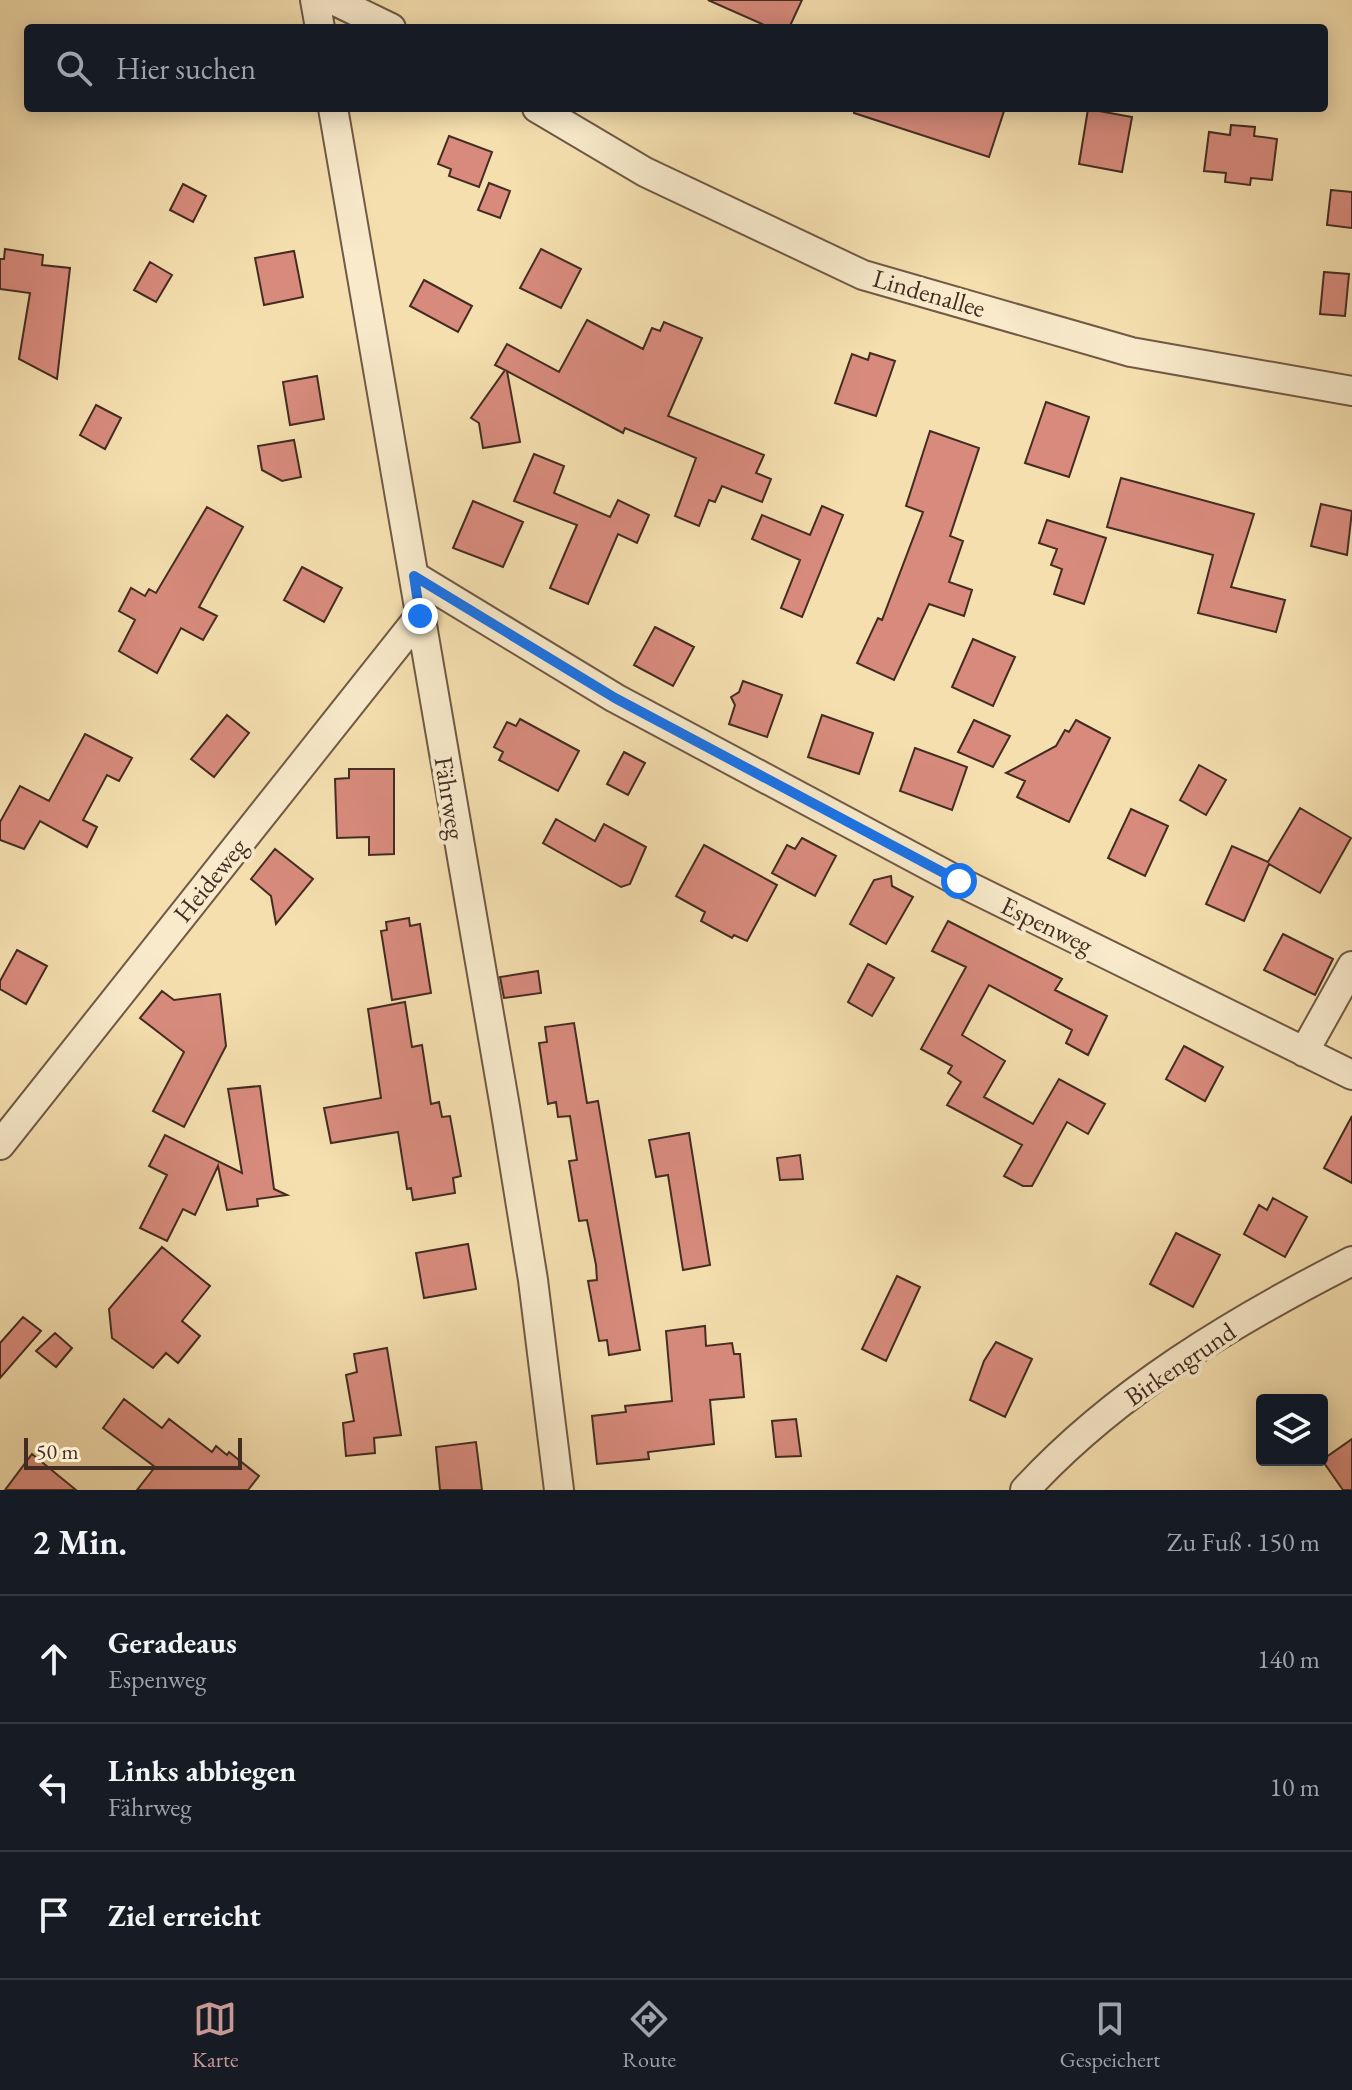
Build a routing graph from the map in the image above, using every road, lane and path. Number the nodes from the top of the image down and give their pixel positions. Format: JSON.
{"nodes":[{"id":1,"x":315,"y":0,"type":"edge"},
{"id":2,"x":333,"y":0,"type":"edge"},
{"id":3,"x":319,"y":24,"type":"edge"},
{"id":4,"x":383,"y":24,"type":"edge"},
{"id":5,"x":334,"y":112,"type":"edge"},
{"id":6,"x":544,"y":112,"type":"edge"},
{"id":7,"x":1352,"y":391,"type":"edge"},
{"id":8,"x":414,"y":576,"type":"junction"},
{"id":9,"x":420,"y":616,"type":"junction"},
{"id":10,"x":1352,"y":966,"type":"edge"},
{"id":11,"x":1304,"y":1052,"type":"junction"},
{"id":12,"x":1352,"y":1075,"type":"edge"},
{"id":13,"x":5,"y":1129,"type":"edge"},
{"id":14,"x":1352,"y":1261,"type":"edge"},
{"id":15,"x":559,"y":1490,"type":"edge"},
{"id":16,"x":1025,"y":1490,"type":"edge"}],
"edges":[{"from":1,"to":3,"type":"street"},
{"from":2,"to":4,"type":"street"},
{"from":5,"to":8,"type":"street","name":"Fährweg"},
{"from":6,"to":7,"type":"street","name":"Lindenallee"},
{"from":8,"to":9,"type":"street","name":"Fährweg"},
{"from":8,"to":11,"type":"street","name":"Espenweg"},
{"from":9,"to":13,"type":"street","name":"Heideweg"},
{"from":9,"to":15,"type":"street","name":"Fährweg"},
{"from":10,"to":11,"type":"street"},
{"from":11,"to":12,"type":"street","name":"Espenweg"},
{"from":14,"to":16,"type":"street","name":"Birkengrund"}]}
